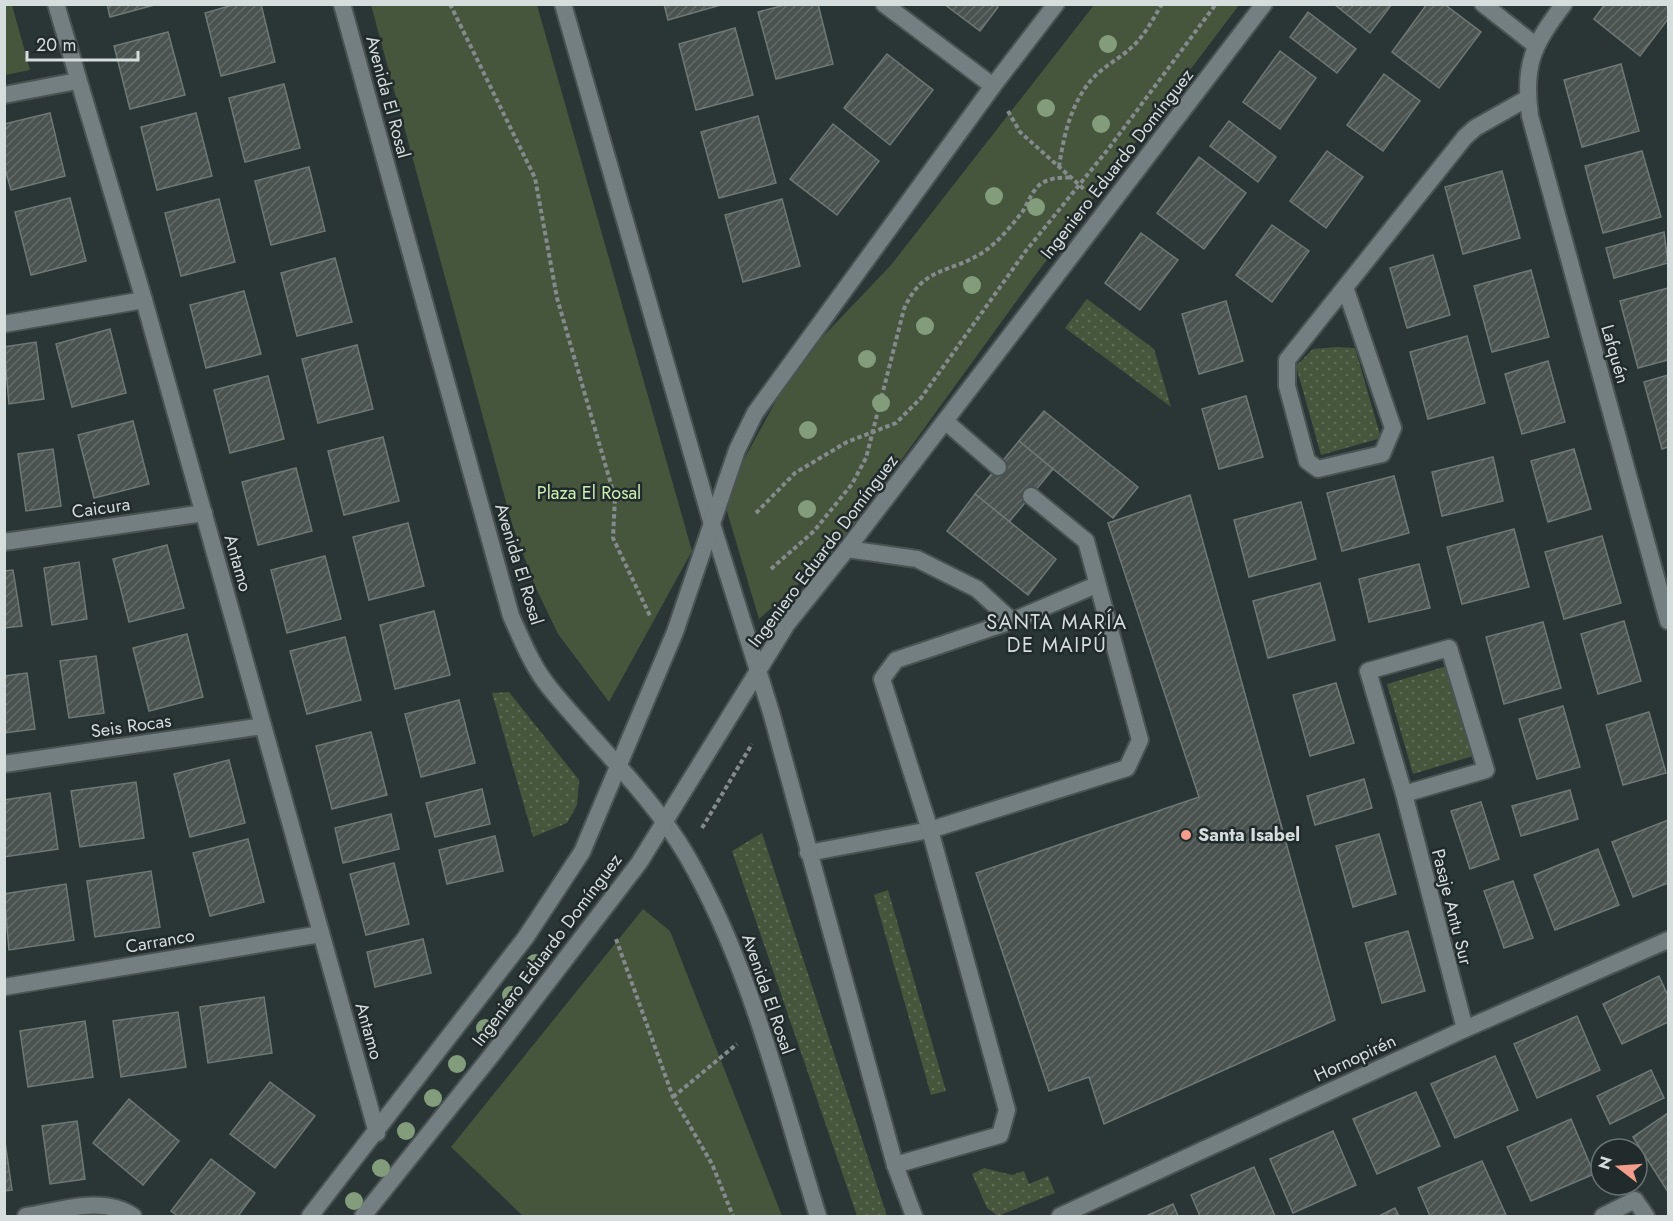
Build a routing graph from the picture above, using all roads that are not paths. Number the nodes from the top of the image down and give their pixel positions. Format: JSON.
{"nodes":[{"id":1,"x":56,"y":4,"type":"edge"},
{"id":2,"x":342,"y":4,"type":"edge"},
{"id":3,"x":563,"y":4,"type":"edge"},
{"id":4,"x":884,"y":4,"type":"edge"},
{"id":5,"x":1056,"y":4,"type":"edge"},
{"id":6,"x":1264,"y":4,"type":"edge"},
{"id":7,"x":1483,"y":4,"type":"edge"},
{"id":8,"x":1564,"y":4,"type":"edge"},
{"id":9,"x":1535,"y":45,"type":"junction"},
{"id":10,"x":77,"y":81,"type":"junction"},
{"id":11,"x":993,"y":86,"type":"junction"},
{"id":12,"x":4,"y":95,"type":"edge"},
{"id":13,"x":1528,"y":98,"type":"junction"},
{"id":14,"x":1345,"y":287,"type":"junction"},
{"id":15,"x":144,"y":300,"type":"junction"},
{"id":16,"x":4,"y":324,"type":"edge"},
{"id":17,"x":945,"y":421,"type":"junction"},
{"id":18,"x":998,"y":467,"type":"dead end"},
{"id":19,"x":1031,"y":496,"type":"dead end"},
{"id":20,"x":204,"y":513,"type":"junction"},
{"id":21,"x":712,"y":524,"type":"junction"},
{"id":22,"x":4,"y":542,"type":"edge"},
{"id":23,"x":848,"y":549,"type":"junction"},
{"id":24,"x":1096,"y":585,"type":"junction"},
{"id":25,"x":1012,"y":621,"type":"junction"},
{"id":26,"x":1668,"y":621,"type":"edge"},
{"id":27,"x":758,"y":670,"type":"junction"},
{"id":28,"x":263,"y":726,"type":"junction"},
{"id":29,"x":4,"y":764,"type":"edge"},
{"id":30,"x":619,"y":766,"type":"junction"},
{"id":31,"x":1404,"y":795,"type":"junction"},
{"id":32,"x":664,"y":823,"type":"junction"},
{"id":33,"x":930,"y":830,"type":"junction"},
{"id":34,"x":808,"y":853,"type":"junction"},
{"id":35,"x":321,"y":934,"type":"junction"},
{"id":36,"x":1668,"y":940,"type":"edge"},
{"id":37,"x":4,"y":987,"type":"edge"},
{"id":38,"x":1465,"y":1029,"type":"junction"},
{"id":39,"x":377,"y":1133,"type":"junction"},
{"id":40,"x":895,"y":1165,"type":"junction"},
{"id":41,"x":26,"y":1216,"type":"edge"},
{"id":42,"x":133,"y":1216,"type":"edge"},
{"id":43,"x":310,"y":1216,"type":"edge"},
{"id":44,"x":363,"y":1216,"type":"edge"},
{"id":45,"x":818,"y":1216,"type":"edge"},
{"id":46,"x":914,"y":1216,"type":"edge"},
{"id":47,"x":1060,"y":1216,"type":"edge"},
{"id":48,"x":1603,"y":1216,"type":"edge"},
{"id":49,"x":1646,"y":1216,"type":"edge"}],
"edges":[{"from":1,"to":10,"type":"street","name":"Antamo"},
{"from":2,"to":30,"type":"street","name":"Avenida El Rosal"},
{"from":3,"to":21,"type":"street"},
{"from":4,"to":11,"type":"street"},
{"from":5,"to":11,"type":"street","name":"Ingeniero Eduardo Domínguez"},
{"from":6,"to":17,"type":"street","name":"Ingeniero Eduardo Domínguez"},
{"from":7,"to":9,"type":"street"},
{"from":8,"to":9,"type":"street","name":"Lafquén"},
{"from":9,"to":13,"type":"street","name":"Lafquén"},
{"from":10,"to":12,"type":"street"},
{"from":10,"to":15,"type":"street","name":"Antamo"},
{"from":11,"to":21,"type":"street","name":"Ingeniero Eduardo Domínguez"},
{"from":13,"to":14,"type":"street"},
{"from":13,"to":26,"type":"street","name":"Lafquén"},
{"from":14,"to":14,"type":"street"},
{"from":15,"to":16,"type":"street"},
{"from":15,"to":20,"type":"street","name":"Antamo"},
{"from":17,"to":18,"type":"street"},
{"from":17,"to":23,"type":"street","name":"Ingeniero Eduardo Domínguez"},
{"from":19,"to":24,"type":"street"},
{"from":20,"to":22,"type":"street","name":"Caicura"},
{"from":20,"to":28,"type":"street","name":"Antamo"},
{"from":21,"to":27,"type":"street"},
{"from":21,"to":30,"type":"street","name":"Ingeniero Eduardo Domínguez"},
{"from":23,"to":25,"type":"street"},
{"from":23,"to":27,"type":"street","name":"Ingeniero Eduardo Domínguez"},
{"from":24,"to":25,"type":"street"},
{"from":24,"to":33,"type":"street"},
{"from":25,"to":33,"type":"street"},
{"from":27,"to":32,"type":"street","name":"Ingeniero Eduardo Domínguez"},
{"from":27,"to":34,"type":"street"},
{"from":28,"to":29,"type":"street","name":"Seis Rocas"},
{"from":28,"to":35,"type":"street","name":"Antamo"},
{"from":30,"to":32,"type":"street","name":"Avenida El Rosal"},
{"from":30,"to":39,"type":"street","name":"Ingeniero Eduardo Domínguez"},
{"from":31,"to":31,"type":"street","name":"Pasaje Antu Sur"},
{"from":31,"to":38,"type":"street","name":"Pasaje Antu Sur"},
{"from":32,"to":44,"type":"street","name":"Ingeniero Eduardo Domínguez"},
{"from":32,"to":45,"type":"street","name":"Avenida El Rosal"},
{"from":33,"to":34,"type":"street"},
{"from":33,"to":40,"type":"street"},
{"from":34,"to":40,"type":"street"},
{"from":35,"to":37,"type":"street","name":"Carranco"},
{"from":35,"to":39,"type":"street","name":"Antamo"},
{"from":36,"to":38,"type":"street","name":"Hornopirén"},
{"from":38,"to":47,"type":"street","name":"Hornopirén"},
{"from":39,"to":43,"type":"street","name":"Ingeniero Eduardo Domínguez"},
{"from":40,"to":46,"type":"street"},
{"from":41,"to":42,"type":"street"},
{"from":48,"to":49,"type":"street"}]}
